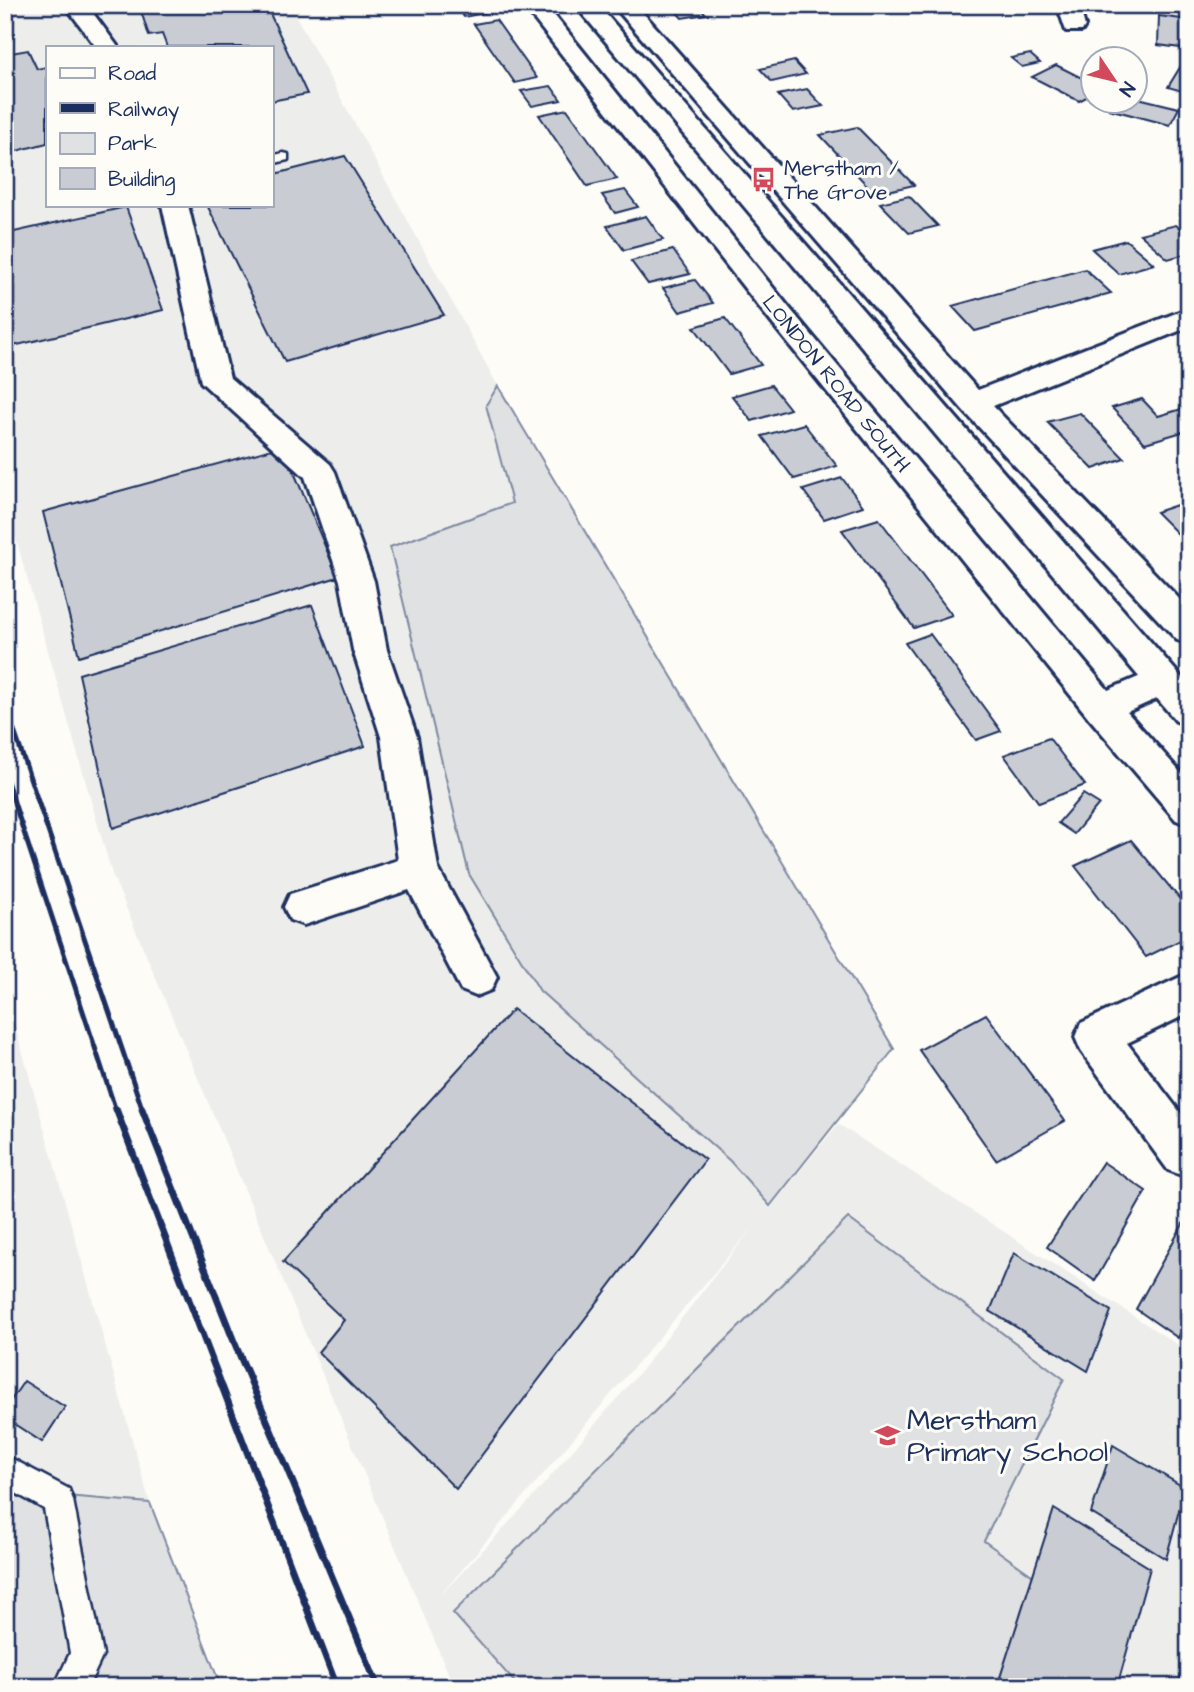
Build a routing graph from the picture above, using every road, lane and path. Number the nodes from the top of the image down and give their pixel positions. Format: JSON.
{"nodes":[{"id":1,"x":112,"y":5,"type":"edge"},
{"id":2,"x":534,"y":5,"type":"edge"},
{"id":3,"x":586,"y":5,"type":"edge"},
{"id":4,"x":624,"y":5,"type":"edge"},
{"id":5,"x":78,"y":8,"type":"edge"},
{"id":6,"x":106,"y":46,"type":"edge"},
{"id":7,"x":175,"y":206,"type":"edge"},
{"id":8,"x":1189,"y":317,"type":"edge"},
{"id":9,"x":973,"y":402,"type":"junction"},
{"id":10,"x":1189,"y":631,"type":"edge"},
{"id":11,"x":1162,"y":681,"type":"junction"},
{"id":12,"x":1102,"y":708,"type":"junction"},
{"id":13,"x":1189,"y":710,"type":"edge"},
{"id":14,"x":1189,"y":809,"type":"edge"},
{"id":15,"x":419,"y":870,"type":"junction"},
{"id":16,"x":304,"y":907,"type":"dead end"},
{"id":17,"x":476,"y":977,"type":"dead end"},
{"id":18,"x":1189,"y":992,"type":"edge"},
{"id":19,"x":1184,"y":1154,"type":"dead end"},
{"id":20,"x":5,"y":1469,"type":"edge"},
{"id":21,"x":70,"y":1687,"type":"edge"}],
"edges":[{"from":1,"to":5,"type":"lane"},
{"from":2,"to":12,"type":"street","name":"LONDON ROAD SOUTH"},
{"from":3,"to":11,"type":"street"},
{"from":4,"to":9,"type":"street"},
{"from":5,"to":6,"type":"street"},
{"from":7,"to":15,"type":"street"},
{"from":8,"to":9,"type":"street"},
{"from":9,"to":10,"type":"street"},
{"from":11,"to":12,"type":"street"},
{"from":11,"to":13,"type":"street"},
{"from":12,"to":14,"type":"street","name":"LONDON ROAD SOUTH"},
{"from":15,"to":16,"type":"street"},
{"from":15,"to":17,"type":"street"},
{"from":18,"to":19,"type":"street"},
{"from":20,"to":21,"type":"lane"}]}
